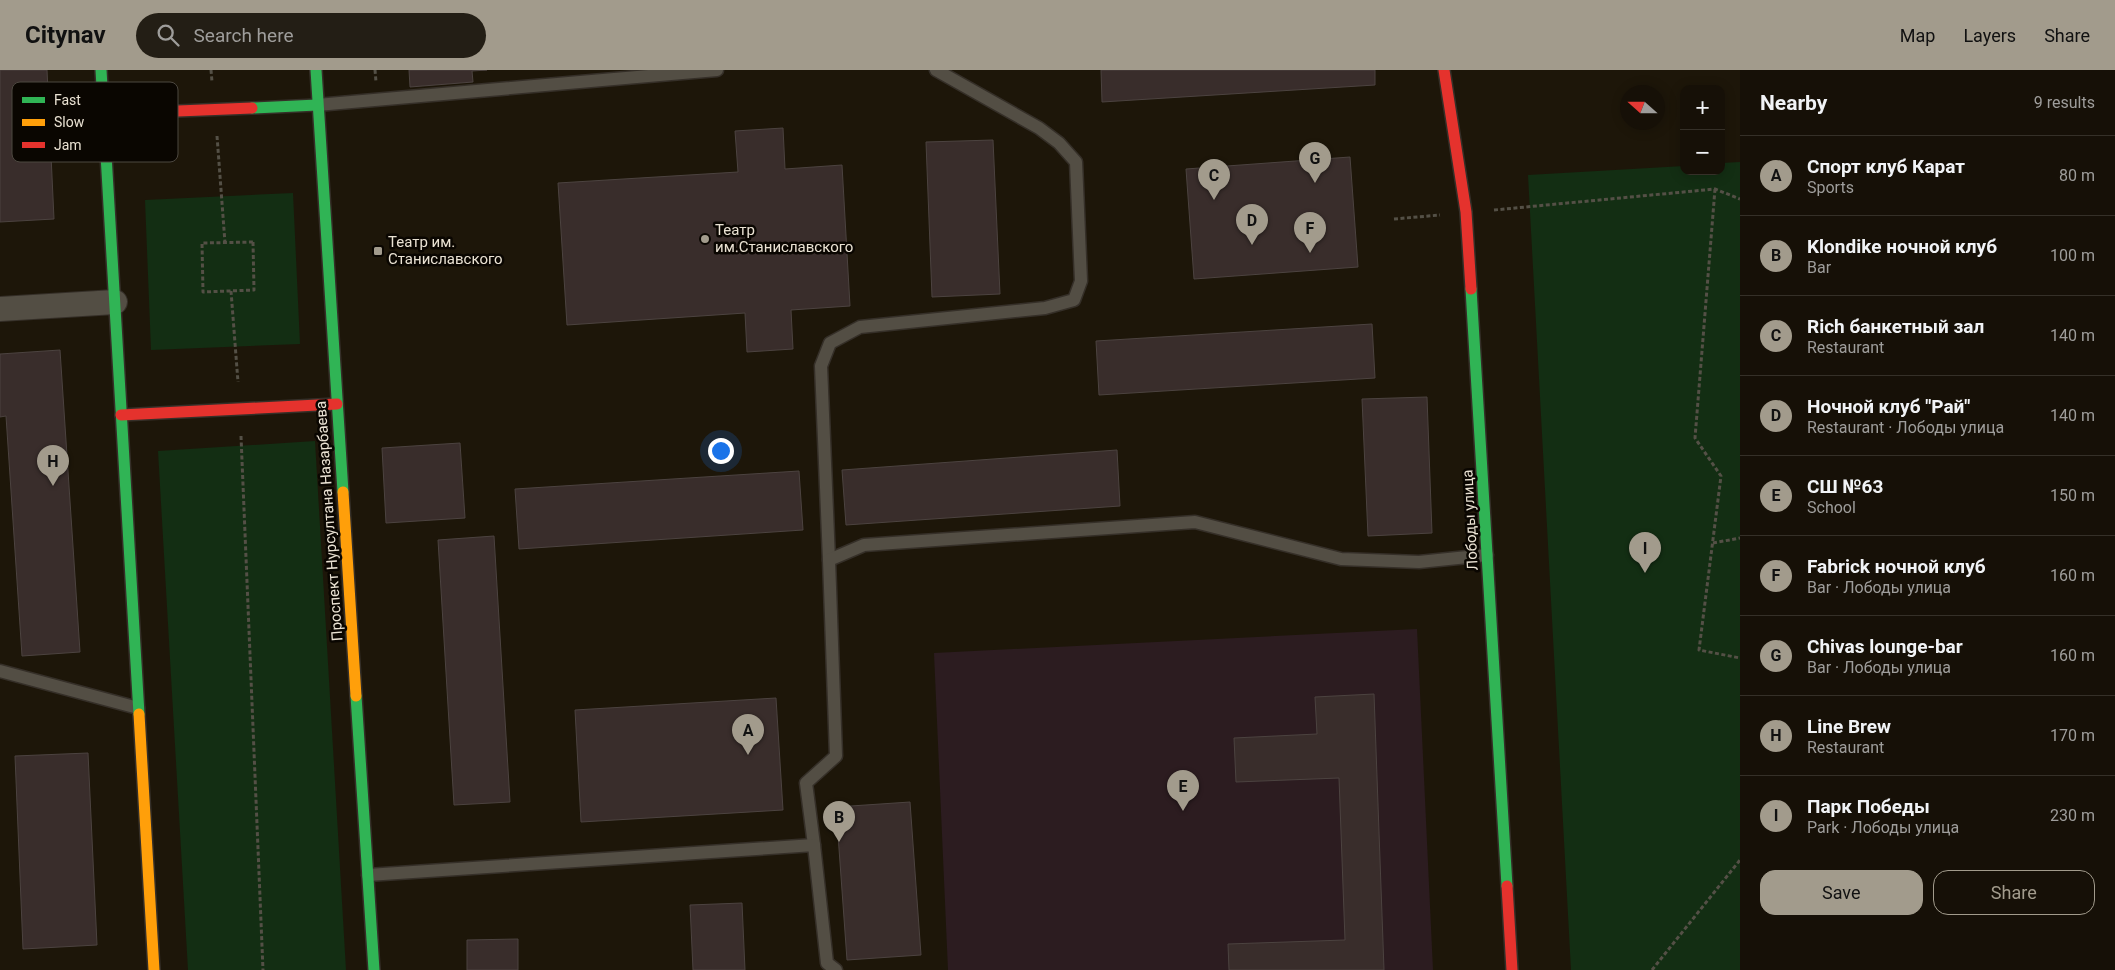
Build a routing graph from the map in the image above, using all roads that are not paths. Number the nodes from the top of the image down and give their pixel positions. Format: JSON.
{"nodes":[{"id":1,"x":316,"y":70,"type":"edge"},
{"id":2,"x":717,"y":70,"type":"edge"},
{"id":3,"x":936,"y":70,"type":"edge"},
{"id":4,"x":1444,"y":70,"type":"edge"},
{"id":5,"x":317,"y":105,"type":"junction"},
{"id":6,"x":178,"y":111,"type":"edge"},
{"id":7,"x":107,"y":162,"type":"edge"},
{"id":8,"x":115,"y":302,"type":"junction"},
{"id":9,"x":0,"y":309,"type":"edge"},
{"id":10,"x":337,"y":404,"type":"junction"},
{"id":11,"x":121,"y":415,"type":"junction"},
{"id":12,"x":1487,"y":555,"type":"junction"},
{"id":13,"x":829,"y":560,"type":"junction"},
{"id":14,"x":0,"y":670,"type":"edge"},
{"id":15,"x":138,"y":708,"type":"junction"},
{"id":16,"x":814,"y":846,"type":"junction"},
{"id":17,"x":368,"y":875,"type":"junction"},
{"id":18,"x":154,"y":970,"type":"edge"},
{"id":19,"x":374,"y":970,"type":"edge"},
{"id":20,"x":836,"y":970,"type":"edge"},
{"id":21,"x":1512,"y":970,"type":"edge"}],
"edges":[{"from":1,"to":5,"type":"main road","name":"Проспект Нурсултана Назарбаева"},
{"from":2,"to":5,"type":"lane"},
{"from":3,"to":13,"type":"lane"},
{"from":4,"to":12,"type":"main road","name":"Лободы улица"},
{"from":5,"to":6,"type":"main road"},
{"from":5,"to":10,"type":"main road","name":"Проспект Нурсултана Назарбаева"},
{"from":7,"to":8,"type":"main road"},
{"from":8,"to":9,"type":"street"},
{"from":8,"to":11,"type":"main road"},
{"from":10,"to":11,"type":"main road"},
{"from":10,"to":17,"type":"main road","name":"Проспект Нурсултана Назарбаева"},
{"from":11,"to":15,"type":"main road"},
{"from":12,"to":13,"type":"lane"},
{"from":12,"to":21,"type":"main road","name":"Лободы улица"},
{"from":13,"to":16,"type":"lane"},
{"from":14,"to":15,"type":"lane"},
{"from":15,"to":18,"type":"main road"},
{"from":16,"to":17,"type":"lane"},
{"from":16,"to":20,"type":"lane"},
{"from":17,"to":19,"type":"main road","name":"Проспект Нурсултана Назарбаева"}]}
